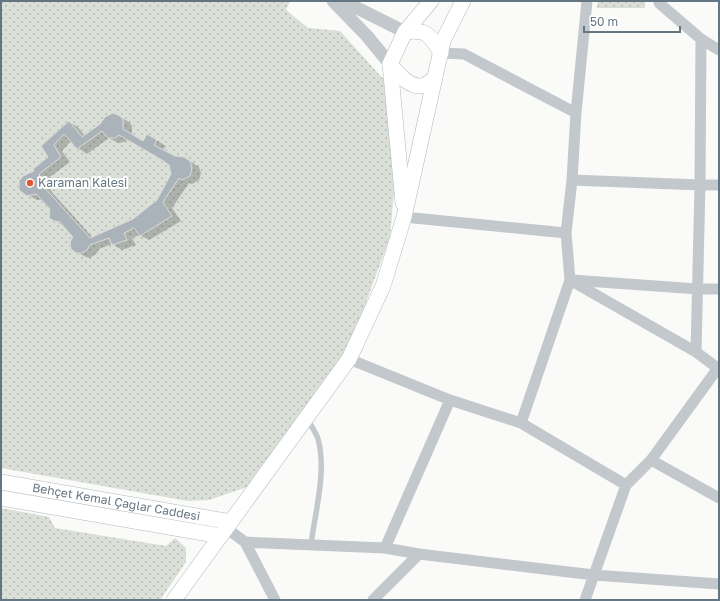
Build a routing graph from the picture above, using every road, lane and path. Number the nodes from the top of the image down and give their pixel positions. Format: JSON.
{"nodes":[{"id":1,"x":333,"y":1,"type":"edge"},
{"id":2,"x":343,"y":1,"type":"edge"},
{"id":3,"x":431,"y":1,"type":"edge"},
{"id":4,"x":463,"y":1,"type":"edge"},
{"id":5,"x":587,"y":1,"type":"edge"},
{"id":6,"x":659,"y":1,"type":"edge"},
{"id":7,"x":405,"y":32,"type":"junction"},
{"id":8,"x":701,"y":39,"type":"junction"},
{"id":9,"x":719,"y":50,"type":"edge"},
{"id":10,"x":441,"y":53,"type":"junction"},
{"id":11,"x":390,"y":64,"type":"junction"},
{"id":12,"x":435,"y":77,"type":"junction"},
{"id":13,"x":576,"y":113,"type":"junction"},
{"id":14,"x":572,"y":180,"type":"junction"},
{"id":15,"x":700,"y":185,"type":"junction"},
{"id":16,"x":719,"y":185,"type":"edge"},
{"id":17,"x":404,"y":217,"type":"junction"},
{"id":18,"x":566,"y":233,"type":"junction"},
{"id":19,"x":570,"y":280,"type":"junction"},
{"id":20,"x":698,"y":289,"type":"junction"},
{"id":21,"x":719,"y":289,"type":"edge"},
{"id":22,"x":696,"y":352,"type":"junction"},
{"id":23,"x":349,"y":359,"type":"junction"},
{"id":24,"x":719,"y":368,"type":"edge"},
{"id":25,"x":450,"y":400,"type":"junction"},
{"id":26,"x":307,"y":418,"type":"junction"},
{"id":27,"x":521,"y":423,"type":"junction"},
{"id":28,"x":651,"y":460,"type":"junction"},
{"id":29,"x":1,"y":482,"type":"edge"},
{"id":30,"x":626,"y":485,"type":"junction"},
{"id":31,"x":1,"y":498,"type":"edge"},
{"id":32,"x":719,"y":498,"type":"edge"},
{"id":33,"x":226,"y":529,"type":"junction"},
{"id":34,"x":245,"y":542,"type":"junction"},
{"id":35,"x":312,"y":545,"type":"junction"},
{"id":36,"x":384,"y":548,"type":"junction"},
{"id":37,"x":419,"y":554,"type":"junction"},
{"id":38,"x":594,"y":574,"type":"junction"},
{"id":39,"x":719,"y":584,"type":"edge"},
{"id":40,"x":174,"y":600,"type":"edge"},
{"id":41,"x":275,"y":600,"type":"edge"},
{"id":42,"x":373,"y":600,"type":"edge"},
{"id":43,"x":585,"y":600,"type":"edge"}],
"edges":[{"from":1,"to":11,"type":"street"},
{"from":2,"to":7,"type":"street"},
{"from":3,"to":7,"type":"main road"},
{"from":4,"to":10,"type":"main road"},
{"from":5,"to":13,"type":"street"},
{"from":6,"to":8,"type":"street"},
{"from":7,"to":10,"type":"main road"},
{"from":7,"to":11,"type":"main road"},
{"from":8,"to":9,"type":"street"},
{"from":8,"to":15,"type":"street"},
{"from":10,"to":12,"type":"main road"},
{"from":10,"to":13,"type":"street"},
{"from":11,"to":12,"type":"main road"},
{"from":11,"to":17,"type":"main road"},
{"from":12,"to":17,"type":"main road"},
{"from":13,"to":14,"type":"street"},
{"from":14,"to":15,"type":"street"},
{"from":14,"to":18,"type":"street"},
{"from":15,"to":16,"type":"street"},
{"from":15,"to":20,"type":"street"},
{"from":17,"to":18,"type":"street"},
{"from":17,"to":23,"type":"main road"},
{"from":18,"to":19,"type":"street"},
{"from":19,"to":20,"type":"street"},
{"from":19,"to":22,"type":"street"},
{"from":19,"to":27,"type":"street"},
{"from":20,"to":21,"type":"street"},
{"from":20,"to":22,"type":"street"},
{"from":22,"to":24,"type":"street"},
{"from":23,"to":25,"type":"street"},
{"from":23,"to":26,"type":"main road"},
{"from":24,"to":28,"type":"street"},
{"from":25,"to":27,"type":"street"},
{"from":25,"to":36,"type":"street"},
{"from":26,"to":33,"type":"main road"},
{"from":26,"to":35,"type":"lane"},
{"from":27,"to":30,"type":"street"},
{"from":28,"to":30,"type":"street"},
{"from":28,"to":32,"type":"street"},
{"from":29,"to":33,"type":"main road","name":"Behçet Kemal Çağlar Caddesi"},
{"from":30,"to":38,"type":"street"},
{"from":31,"to":33,"type":"main road","name":"Behçet Kemal Çağlar Caddesi"},
{"from":33,"to":34,"type":"street"},
{"from":33,"to":40,"type":"main road"},
{"from":34,"to":35,"type":"street"},
{"from":34,"to":41,"type":"street"},
{"from":35,"to":36,"type":"street"},
{"from":36,"to":37,"type":"street"},
{"from":37,"to":38,"type":"street"},
{"from":37,"to":42,"type":"street"},
{"from":38,"to":39,"type":"street"},
{"from":38,"to":43,"type":"street"}]}
